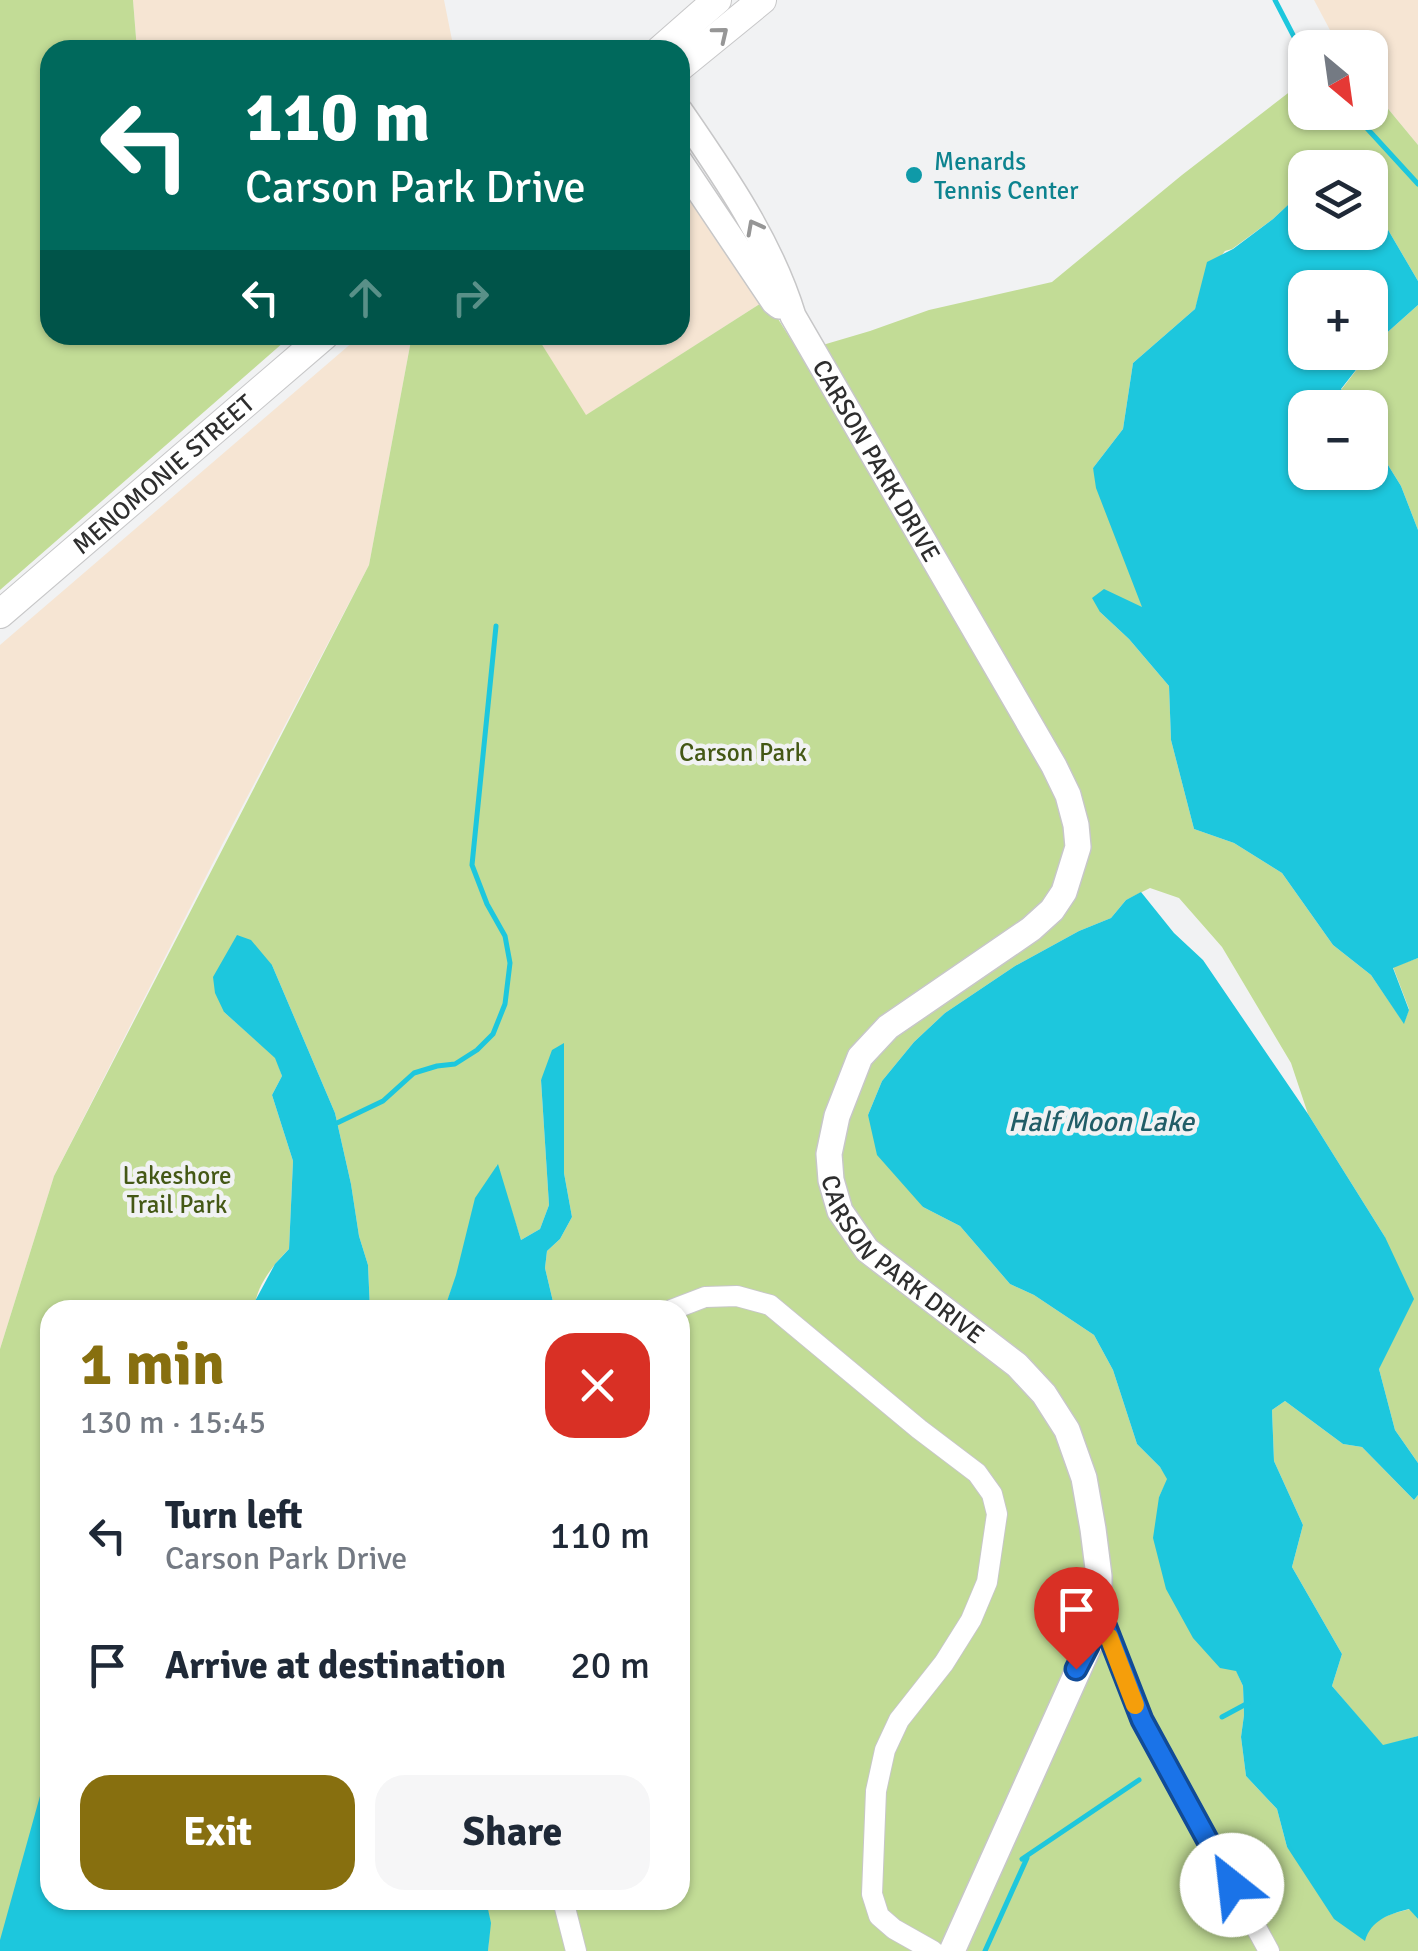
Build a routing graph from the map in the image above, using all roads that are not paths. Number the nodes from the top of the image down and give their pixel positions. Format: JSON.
{"nodes":[{"id":1,"x":717,"y":0,"type":"edge"},
{"id":2,"x":762,"y":0,"type":"edge"},
{"id":3,"x":671,"y":40,"type":"edge"},
{"id":4,"x":690,"y":59,"type":"edge"},
{"id":5,"x":690,"y":126,"type":"edge"},
{"id":6,"x":690,"y":177,"type":"edge"},
{"id":7,"x":793,"y":316,"type":"junction"},
{"id":8,"x":313,"y":345,"type":"edge"},
{"id":9,"x":0,"y":614,"type":"edge"},
{"id":10,"x":690,"y":1302,"type":"edge"},
{"id":11,"x":1100,"y":1612,"type":"junction"},
{"id":12,"x":566,"y":1910,"type":"edge"},
{"id":13,"x":576,"y":1951,"type":"edge"},
{"id":14,"x":933,"y":1951,"type":"edge"},
{"id":15,"x":952,"y":1951,"type":"edge"},
{"id":16,"x":1269,"y":1951,"type":"edge"}],
"edges":[{"from":1,"to":3,"type":"main road"},
{"from":4,"to":2,"type":"main road","one_way":true},
{"from":7,"to":5,"type":"street","name":"CARSON PARK DRIVE","one_way":true},
{"from":6,"to":7,"type":"street","name":"CARSON PARK DRIVE"},
{"from":7,"to":11,"type":"street","name":"CARSON PARK DRIVE"},
{"from":8,"to":9,"type":"main road","name":"MENOMONIE STREET"},
{"from":10,"to":14,"type":"street"},
{"from":11,"to":15,"type":"street","name":"CARSON PARK DRIVE"},
{"from":11,"to":16,"type":"street"},
{"from":12,"to":13,"type":"street"}]}
